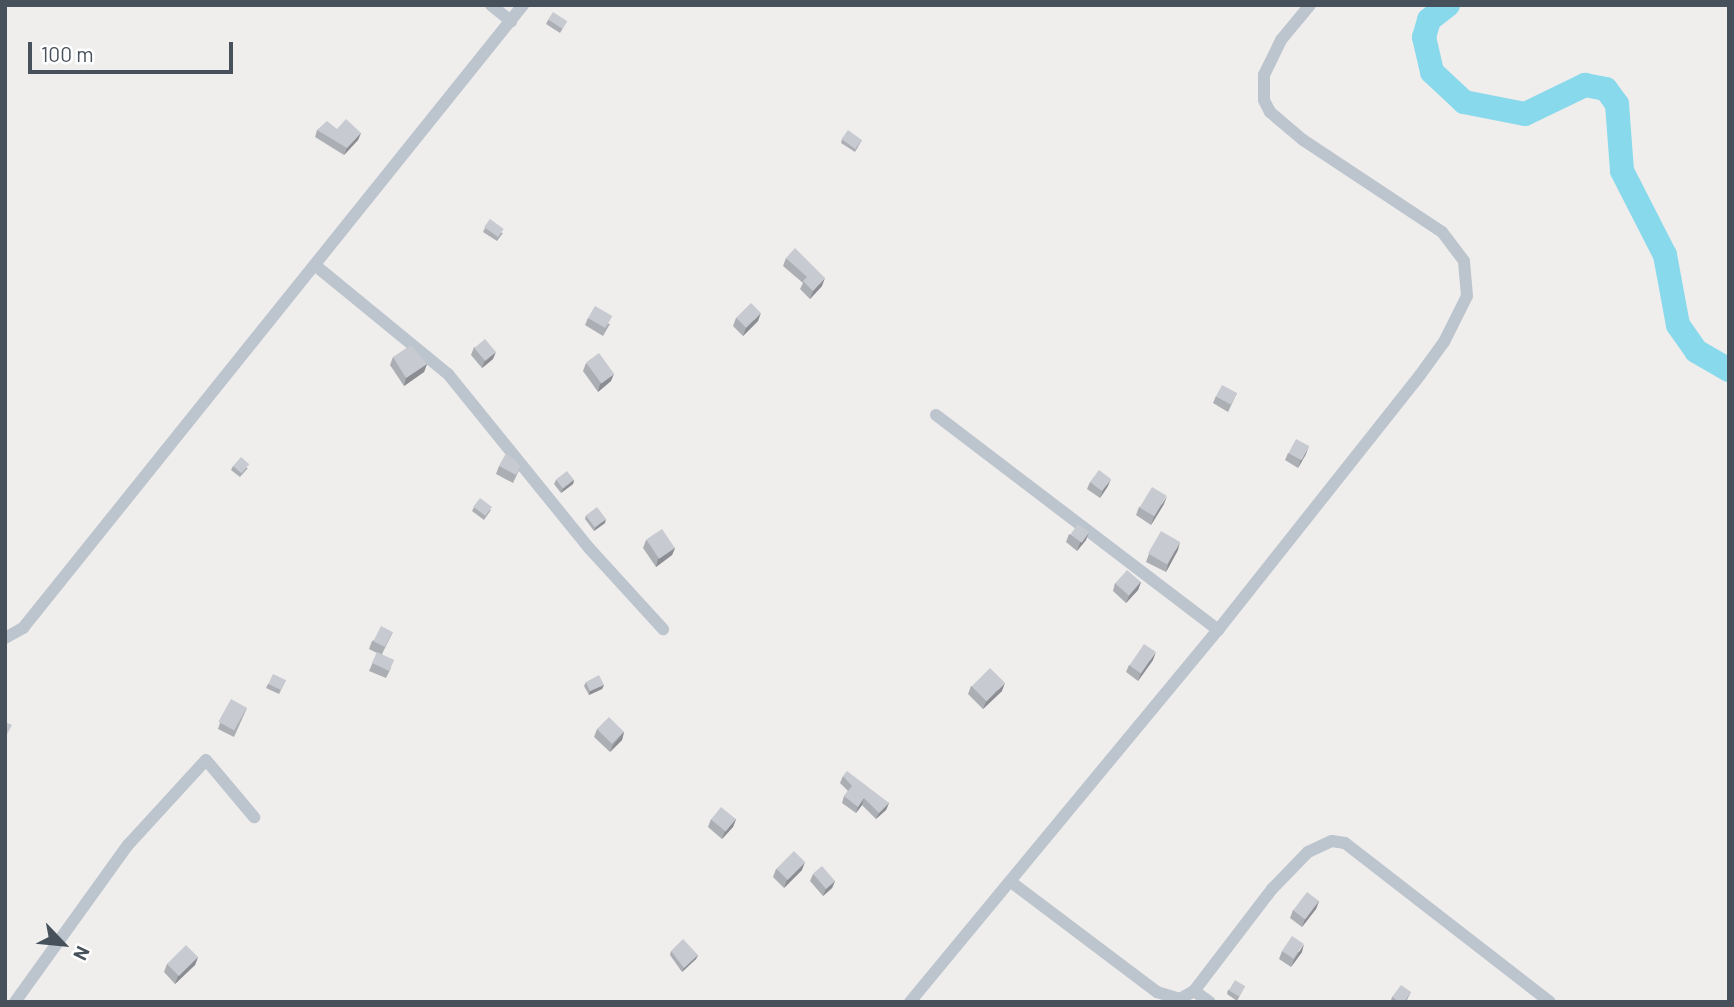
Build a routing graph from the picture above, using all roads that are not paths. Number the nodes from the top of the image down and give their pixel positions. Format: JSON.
{"nodes":[{"id":1,"x":491,"y":5,"type":"edge"},
{"id":2,"x":523,"y":5,"type":"edge"},
{"id":3,"x":1310,"y":5,"type":"edge"},
{"id":4,"x":510,"y":21,"type":"junction"},
{"id":5,"x":316,"y":266,"type":"junction"},
{"id":6,"x":936,"y":415,"type":"dead end"},
{"id":7,"x":663,"y":629,"type":"dead end"},
{"id":8,"x":1217,"y":631,"type":"junction"},
{"id":9,"x":5,"y":638,"type":"edge"},
{"id":10,"x":254,"y":817,"type":"dead end"},
{"id":11,"x":1011,"y":882,"type":"junction"},
{"id":12,"x":1194,"y":991,"type":"junction"},
{"id":13,"x":15,"y":1002,"type":"edge"},
{"id":14,"x":910,"y":1002,"type":"edge"},
{"id":15,"x":1210,"y":1002,"type":"edge"},
{"id":16,"x":1550,"y":1002,"type":"edge"}],
"edges":[{"from":1,"to":4,"type":"street"},
{"from":2,"to":4,"type":"street"},
{"from":3,"to":8,"type":"street"},
{"from":4,"to":5,"type":"street"},
{"from":5,"to":7,"type":"street"},
{"from":5,"to":9,"type":"street"},
{"from":6,"to":8,"type":"street"},
{"from":8,"to":11,"type":"street"},
{"from":10,"to":13,"type":"street"},
{"from":11,"to":12,"type":"street"},
{"from":11,"to":14,"type":"street"},
{"from":12,"to":15,"type":"street"},
{"from":12,"to":16,"type":"street"}]}
